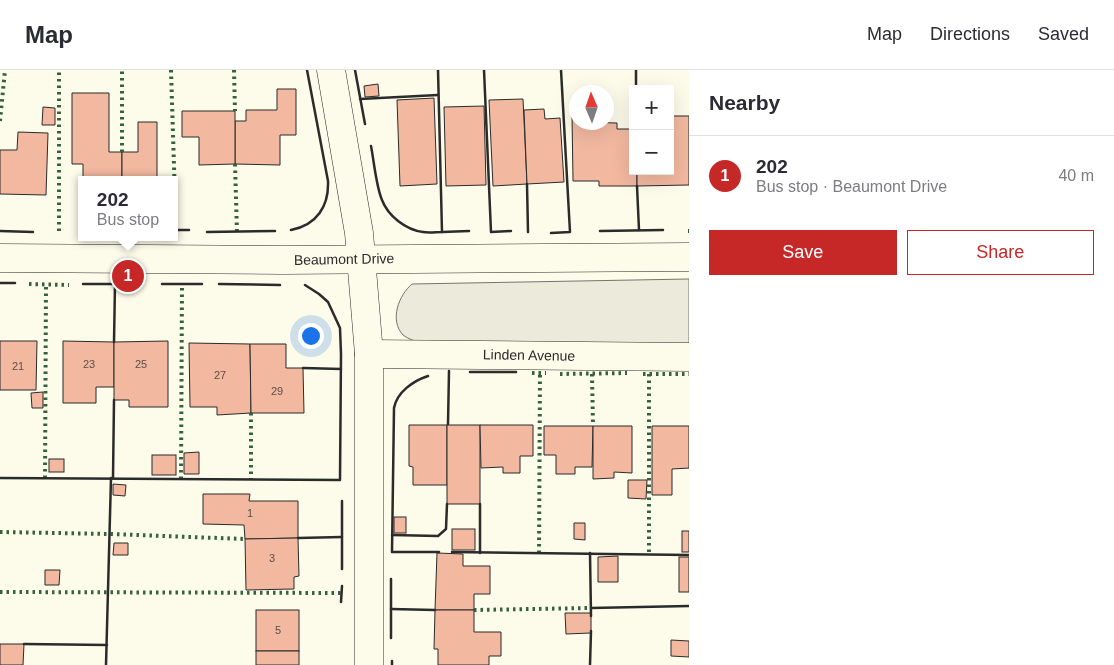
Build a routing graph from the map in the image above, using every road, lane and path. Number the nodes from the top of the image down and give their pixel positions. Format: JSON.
{"nodes":[{"id":1,"x":331,"y":70,"type":"edge"},
{"id":2,"x":689,"y":257,"type":"edge"},
{"id":3,"x":0,"y":258,"type":"edge"},
{"id":4,"x":360,"y":258,"type":"junction"},
{"id":5,"x":369,"y":354,"type":"junction"},
{"id":6,"x":689,"y":357,"type":"edge"},
{"id":7,"x":369,"y":665,"type":"edge"}],
"edges":[{"from":1,"to":4,"type":"street"},
{"from":2,"to":4,"type":"street","name":"Beaumont Drive"},
{"from":3,"to":4,"type":"street","name":"Beaumont Drive"},
{"from":4,"to":5,"type":"street"},
{"from":5,"to":6,"type":"street","name":"Linden Avenue"},
{"from":5,"to":7,"type":"street"}]}
